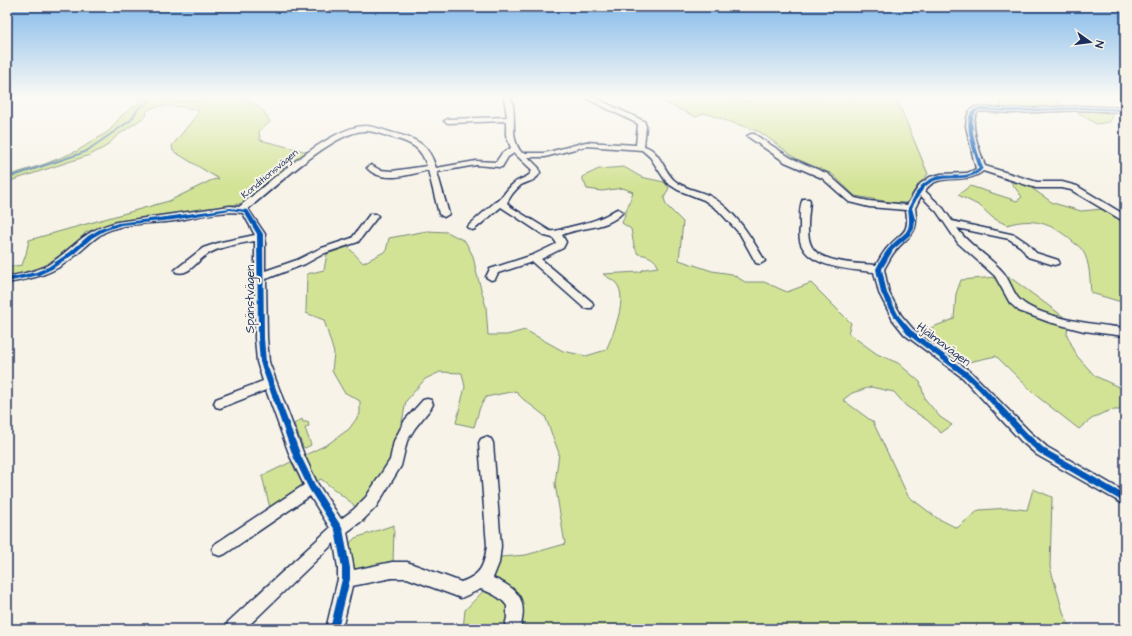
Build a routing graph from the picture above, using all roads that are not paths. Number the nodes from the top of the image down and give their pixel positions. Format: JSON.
{"nodes":[{"id":1,"x":510,"y":127,"type":"edge"},
{"id":2,"x":642,"y":127,"type":"edge"},
{"id":3,"x":971,"y":127,"type":"edge"},
{"id":4,"x":751,"y":136,"type":"dead end"},
{"id":5,"x":640,"y":147,"type":"junction"},
{"id":6,"x":517,"y":152,"type":"junction"},
{"id":7,"x":371,"y":168,"type":"dead end"},
{"id":8,"x":981,"y":168,"type":"junction"},
{"id":9,"x":434,"y":169,"type":"junction"},
{"id":10,"x":921,"y":192,"type":"junction"},
{"id":11,"x":806,"y":201,"type":"dead end"},
{"id":12,"x":502,"y":203,"type":"junction"},
{"id":13,"x":910,"y":208,"type":"junction"},
{"id":14,"x":242,"y":209,"type":"junction"},
{"id":15,"x":618,"y":212,"type":"dead end"},
{"id":16,"x":444,"y":214,"type":"dead end"},
{"id":17,"x":373,"y":216,"type":"dead end"},
{"id":18,"x":1125,"y":219,"type":"edge"},
{"id":19,"x":949,"y":223,"type":"junction"},
{"id":20,"x":472,"y":227,"type":"dead end"},
{"id":21,"x":556,"y":235,"type":"junction"},
{"id":22,"x":260,"y":237,"type":"junction"},
{"id":23,"x":534,"y":258,"type":"junction"},
{"id":24,"x":760,"y":261,"type":"dead end"},
{"id":25,"x":1054,"y":262,"type":"dead end"},
{"id":26,"x":879,"y":269,"type":"junction"},
{"id":27,"x":180,"y":270,"type":"dead end"},
{"id":28,"x":260,"y":277,"type":"junction"},
{"id":29,"x":491,"y":277,"type":"dead end"},
{"id":30,"x":7,"y":280,"type":"edge"},
{"id":31,"x":588,"y":305,"type":"dead end"},
{"id":32,"x":1125,"y":332,"type":"edge"},
{"id":33,"x":270,"y":383,"type":"junction"},
{"id":34,"x":220,"y":403,"type":"dead end"},
{"id":35,"x":427,"y":404,"type":"dead end"},
{"id":36,"x":486,"y":443,"type":"dead end"},
{"id":37,"x":312,"y":487,"type":"junction"},
{"id":38,"x":1125,"y":499,"type":"edge"},
{"id":39,"x":339,"y":530,"type":"junction"},
{"id":40,"x":220,"y":549,"type":"dead end"},
{"id":41,"x":346,"y":579,"type":"junction"},
{"id":42,"x":480,"y":581,"type":"junction"},
{"id":43,"x":234,"y":628,"type":"dead end"},
{"id":44,"x":334,"y":629,"type":"edge"},
{"id":45,"x":512,"y":629,"type":"edge"}],
"edges":[{"from":1,"to":6,"type":"street"},
{"from":2,"to":5,"type":"street"},
{"from":3,"to":8,"type":"street"},
{"from":4,"to":13,"type":"street"},
{"from":5,"to":6,"type":"street"},
{"from":5,"to":24,"type":"street"},
{"from":6,"to":9,"type":"street"},
{"from":6,"to":12,"type":"street"},
{"from":7,"to":9,"type":"street"},
{"from":8,"to":10,"type":"street"},
{"from":8,"to":18,"type":"street"},
{"from":9,"to":14,"type":"street","name":"Konditionsvägen"},
{"from":9,"to":16,"type":"street","name":"Konditionsvägen"},
{"from":10,"to":13,"type":"street"},
{"from":10,"to":19,"type":"street"},
{"from":11,"to":26,"type":"street"},
{"from":12,"to":20,"type":"street"},
{"from":12,"to":21,"type":"street"},
{"from":13,"to":26,"type":"street"},
{"from":14,"to":22,"type":"street","name":"Spänstvägen"},
{"from":14,"to":30,"type":"street"},
{"from":15,"to":21,"type":"street"},
{"from":17,"to":28,"type":"street"},
{"from":19,"to":25,"type":"street"},
{"from":19,"to":32,"type":"street"},
{"from":21,"to":23,"type":"street"},
{"from":22,"to":27,"type":"street"},
{"from":22,"to":28,"type":"street","name":"Spänstvägen"},
{"from":23,"to":29,"type":"street"},
{"from":23,"to":31,"type":"street"},
{"from":26,"to":38,"type":"street","name":"Hjälmavägen"},
{"from":28,"to":33,"type":"street","name":"Spänstvägen"},
{"from":33,"to":34,"type":"street"},
{"from":33,"to":37,"type":"street","name":"Spänstvägen"},
{"from":35,"to":39,"type":"street"},
{"from":36,"to":42,"type":"street"},
{"from":37,"to":39,"type":"street","name":"Spänstvägen"},
{"from":37,"to":40,"type":"street"},
{"from":39,"to":41,"type":"street","name":"Spänstvägen"},
{"from":39,"to":43,"type":"street"},
{"from":41,"to":42,"type":"street"},
{"from":41,"to":44,"type":"street","name":"Spänstvägen"},
{"from":42,"to":45,"type":"street"}]}
